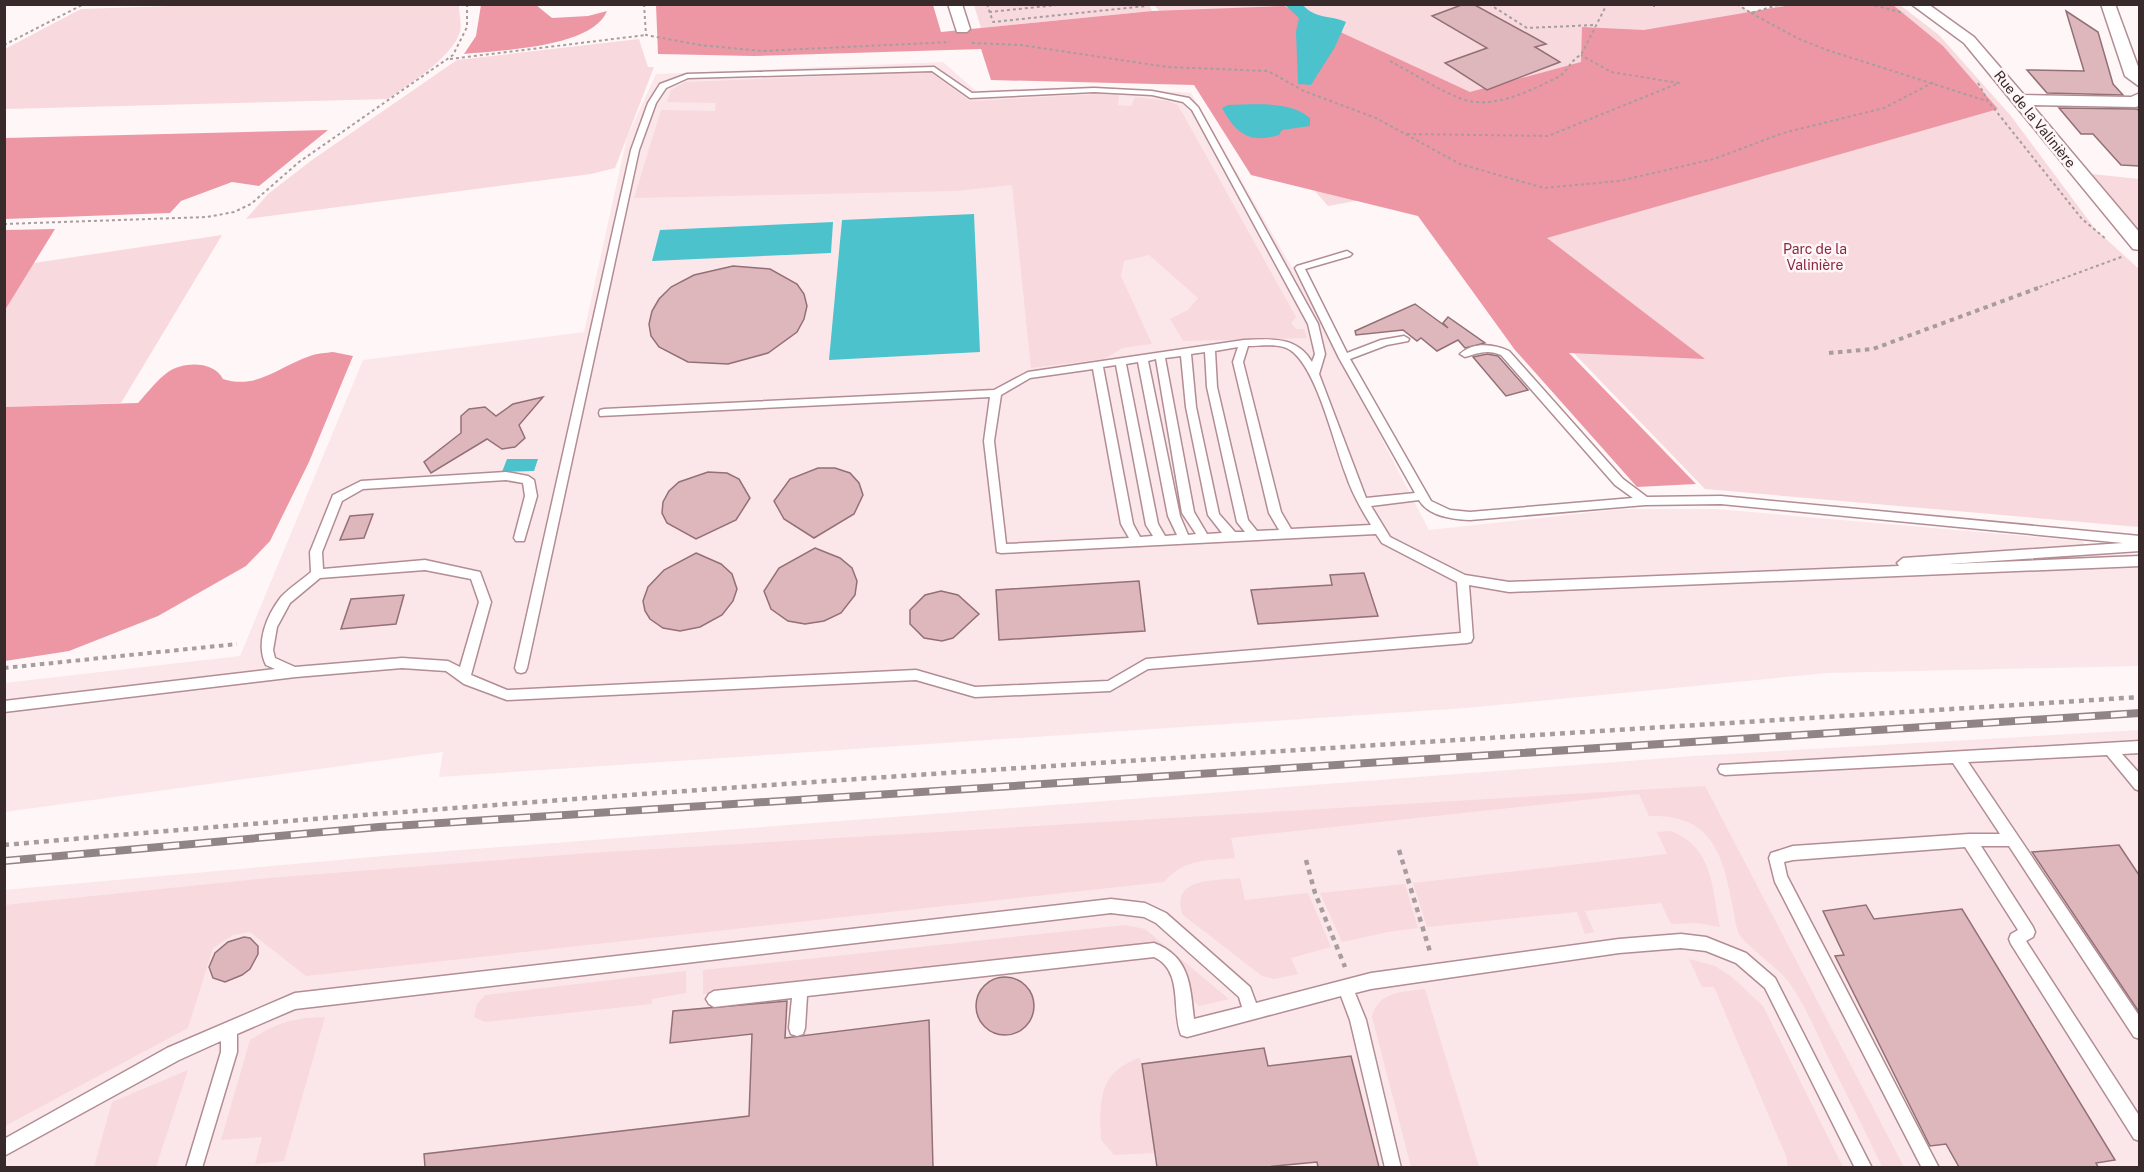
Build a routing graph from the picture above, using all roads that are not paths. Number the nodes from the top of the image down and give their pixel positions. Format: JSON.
{"nodes":[{"id":1,"x":955,"y":4,"type":"edge"},
{"id":2,"x":1918,"y":4,"type":"edge"},
{"id":3,"x":2108,"y":4,"type":"edge"},
{"id":4,"x":963,"y":38,"type":"road end"},
{"id":5,"x":2139,"y":82,"type":"edge"},
{"id":6,"x":2139,"y":98,"type":"edge"},
{"id":7,"x":2021,"y":100,"type":"junction"},
{"id":8,"x":2133,"y":250,"type":"edge"},
{"id":9,"x":1347,"y":254,"type":"dead end"},
{"id":10,"x":1404,"y":339,"type":"dead end"},
{"id":11,"x":1244,"y":343,"type":"junction"},
{"id":12,"x":1210,"y":348,"type":"junction"},
{"id":13,"x":1186,"y":352,"type":"junction"},
{"id":14,"x":1465,"y":354,"type":"dead end"},
{"id":15,"x":1160,"y":356,"type":"junction"},
{"id":16,"x":1142,"y":358,"type":"junction"},
{"id":17,"x":1344,"y":358,"type":"junction"},
{"id":18,"x":1120,"y":361,"type":"junction"},
{"id":19,"x":1096,"y":365,"type":"junction"},
{"id":20,"x":1314,"y":374,"type":"junction"},
{"id":21,"x":996,"y":393,"type":"junction"},
{"id":22,"x":604,"y":414,"type":"dead end"},
{"id":23,"x":1422,"y":496,"type":"junction"},
{"id":24,"x":1645,"y":501,"type":"junction"},
{"id":25,"x":1364,"y":502,"type":"junction"},
{"id":26,"x":1380,"y":529,"type":"junction"},
{"id":27,"x":1288,"y":534,"type":"junction"},
{"id":28,"x":1254,"y":536,"type":"junction"},
{"id":29,"x":1232,"y":537,"type":"junction"},
{"id":30,"x":520,"y":538,"type":"dead end"},
{"id":31,"x":1204,"y":538,"type":"junction"},
{"id":32,"x":1184,"y":539,"type":"junction"},
{"id":33,"x":1162,"y":540,"type":"junction"},
{"id":34,"x":2139,"y":540,"type":"edge"},
{"id":35,"x":1137,"y":542,"type":"junction"},
{"id":36,"x":2139,"y":546,"type":"edge"},
{"id":37,"x":2139,"y":561,"type":"edge"},
{"id":38,"x":317,"y":574,"type":"junction"},
{"id":39,"x":1719,"y":578,"type":"junction"},
{"id":40,"x":1463,"y":579,"type":"junction"},
{"id":41,"x":521,"y":668,"type":"dead end"},
{"id":42,"x":296,"y":672,"type":"junction"},
{"id":43,"x":464,"y":677,"type":"junction"},
{"id":44,"x":4,"y":707,"type":"edge"},
{"id":45,"x":2139,"y":747,"type":"edge"},
{"id":46,"x":2110,"y":749,"type":"junction"},
{"id":47,"x":1957,"y":757,"type":"junction"},
{"id":48,"x":1725,"y":769,"type":"dead end"},
{"id":49,"x":2139,"y":786,"type":"edge"},
{"id":50,"x":1968,"y":840,"type":"junction"},
{"id":51,"x":2013,"y":840,"type":"junction"},
{"id":52,"x":1346,"y":988,"type":"junction"},
{"id":53,"x":800,"y":990,"type":"junction"},
{"id":54,"x":714,"y":999,"type":"dead end"},
{"id":55,"x":1251,"y":1012,"type":"junction"},
{"id":56,"x":797,"y":1028,"type":"dead end"},
{"id":57,"x":229,"y":1030,"type":"junction"},
{"id":58,"x":2139,"y":1031,"type":"edge"},
{"id":59,"x":2139,"y":1133,"type":"edge"},
{"id":60,"x":4,"y":1148,"type":"edge"},
{"id":61,"x":194,"y":1167,"type":"edge"},
{"id":62,"x":1394,"y":1167,"type":"edge"},
{"id":63,"x":1864,"y":1167,"type":"edge"},
{"id":64,"x":1931,"y":1167,"type":"edge"}],
"edges":[{"from":1,"to":4,"type":"street"},
{"from":2,"to":7,"type":"street","name":"Rue de la Valinière"},
{"from":3,"to":5,"type":"street"},
{"from":6,"to":7,"type":"street"},
{"from":7,"to":8,"type":"street","name":"Rue de la Valinière"},
{"from":9,"to":17,"type":"lane"},
{"from":10,"to":17,"type":"lane"},
{"from":11,"to":12,"type":"lane"},
{"from":11,"to":20,"type":"lane"},
{"from":11,"to":27,"type":"lane"},
{"from":12,"to":13,"type":"lane"},
{"from":12,"to":28,"type":"lane"},
{"from":13,"to":15,"type":"lane"},
{"from":13,"to":29,"type":"lane"},
{"from":14,"to":24,"type":"lane"},
{"from":15,"to":16,"type":"lane"},
{"from":15,"to":31,"type":"lane"},
{"from":16,"to":18,"type":"lane"},
{"from":16,"to":32,"type":"lane"},
{"from":17,"to":23,"type":"lane"},
{"from":18,"to":19,"type":"lane"},
{"from":18,"to":33,"type":"lane"},
{"from":19,"to":21,"type":"lane"},
{"from":19,"to":35,"type":"lane"},
{"from":20,"to":25,"type":"lane"},
{"from":20,"to":41,"type":"lane"},
{"from":21,"to":22,"type":"lane"},
{"from":21,"to":35,"type":"lane"},
{"from":23,"to":24,"type":"lane"},
{"from":23,"to":25,"type":"lane"},
{"from":24,"to":34,"type":"lane"},
{"from":25,"to":26,"type":"lane"},
{"from":26,"to":27,"type":"lane"},
{"from":26,"to":40,"type":"lane"},
{"from":27,"to":28,"type":"lane"},
{"from":28,"to":29,"type":"lane"},
{"from":29,"to":31,"type":"lane"},
{"from":30,"to":38,"type":"lane"},
{"from":31,"to":32,"type":"lane"},
{"from":32,"to":33,"type":"lane"},
{"from":33,"to":35,"type":"lane"},
{"from":36,"to":39,"type":"lane"},
{"from":37,"to":39,"type":"lane"},
{"from":38,"to":42,"type":"lane"},
{"from":38,"to":43,"type":"lane"},
{"from":39,"to":40,"type":"lane"},
{"from":40,"to":43,"type":"lane"},
{"from":42,"to":43,"type":"lane"},
{"from":42,"to":44,"type":"lane"},
{"from":45,"to":46,"type":"lane"},
{"from":46,"to":47,"type":"lane"},
{"from":46,"to":49,"type":"lane"},
{"from":47,"to":48,"type":"lane"},
{"from":47,"to":51,"type":"lane"},
{"from":50,"to":51,"type":"lane"},
{"from":50,"to":59,"type":"lane"},
{"from":50,"to":64,"type":"lane"},
{"from":51,"to":58,"type":"lane"},
{"from":52,"to":55,"type":"lane"},
{"from":52,"to":62,"type":"lane"},
{"from":52,"to":63,"type":"lane"},
{"from":53,"to":54,"type":"lane"},
{"from":53,"to":55,"type":"lane"},
{"from":53,"to":56,"type":"lane"},
{"from":55,"to":57,"type":"lane"},
{"from":57,"to":60,"type":"lane"},
{"from":57,"to":61,"type":"lane"}]}
